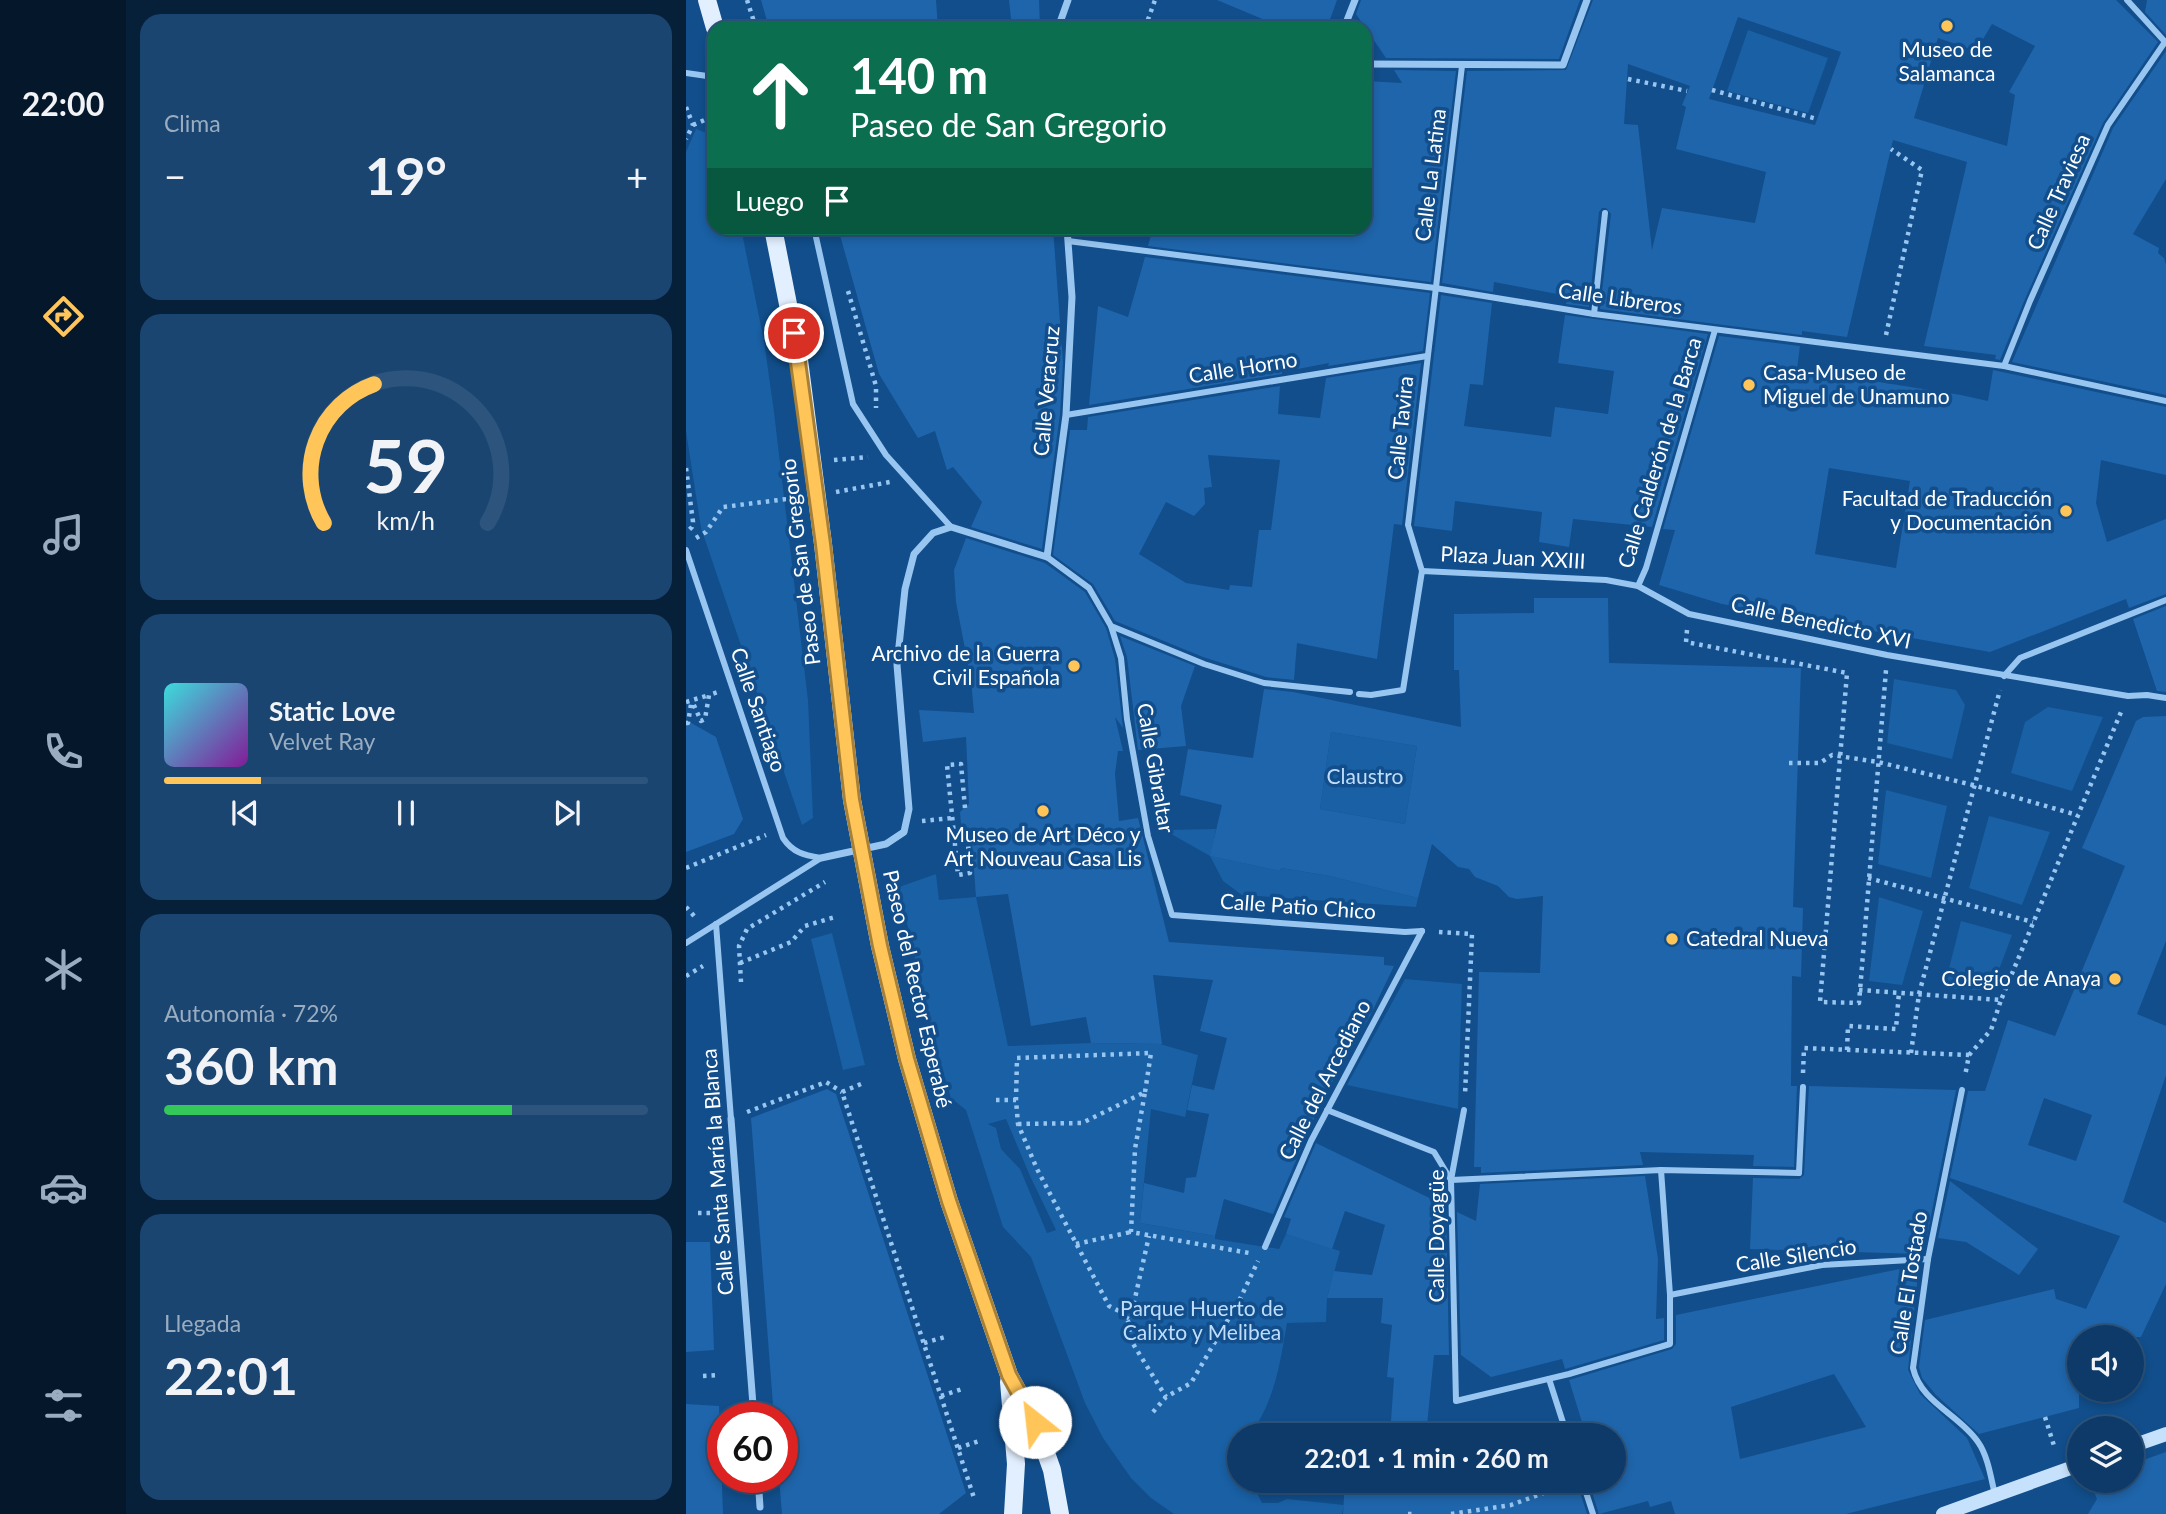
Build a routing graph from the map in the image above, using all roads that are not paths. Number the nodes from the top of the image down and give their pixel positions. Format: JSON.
{"nodes":[{"id":1,"x":706,"y":0,"type":"edge"},
{"id":2,"x":1068,"y":0,"type":"edge"},
{"id":3,"x":1355,"y":0,"type":"edge"},
{"id":4,"x":1587,"y":0,"type":"edge"},
{"id":5,"x":2127,"y":0,"type":"edge"},
{"id":6,"x":713,"y":21,"type":"edge"},
{"id":7,"x":1060,"y":21,"type":"edge"},
{"id":8,"x":1347,"y":21,"type":"edge"},
{"id":9,"x":2166,"y":42,"type":"edge"},
{"id":10,"x":1372,"y":64,"type":"edge"},
{"id":11,"x":1462,"y":66,"type":"junction"},
{"id":12,"x":686,"y":73,"type":"edge"},
{"id":13,"x":707,"y":77,"type":"edge"},
{"id":14,"x":1605,"y":213,"type":"dead end"},
{"id":15,"x":774,"y":235,"type":"edge"},
{"id":16,"x":816,"y":235,"type":"edge"},
{"id":17,"x":1068,"y":235,"type":"edge"},
{"id":18,"x":1068,"y":241,"type":"junction"},
{"id":19,"x":1435,"y":288,"type":"junction"},
{"id":20,"x":1594,"y":314,"type":"junction"},
{"id":21,"x":1715,"y":331,"type":"junction"},
{"id":22,"x":1427,"y":356,"type":"junction"},
{"id":23,"x":2004,"y":366,"type":"junction"},
{"id":24,"x":2166,"y":401,"type":"edge"},
{"id":25,"x":1066,"y":415,"type":"junction"},
{"id":26,"x":951,"y":527,"type":"junction"},
{"id":27,"x":686,"y":550,"type":"edge"},
{"id":28,"x":1047,"y":557,"type":"junction"},
{"id":29,"x":1422,"y":571,"type":"junction"},
{"id":30,"x":1638,"y":586,"type":"junction"},
{"id":31,"x":2166,"y":600,"type":"edge"},
{"id":32,"x":1111,"y":626,"type":"junction"},
{"id":33,"x":2004,"y":676,"type":"junction"},
{"id":34,"x":1350,"y":692,"type":"dead end"},
{"id":35,"x":1359,"y":694,"type":"dead end"},
{"id":36,"x":2166,"y":698,"type":"edge"},
{"id":37,"x":861,"y":850,"type":"junction"},
{"id":38,"x":821,"y":859,"type":"junction"},
{"id":39,"x":1172,"y":915,"type":"joint"},
{"id":40,"x":716,"y":924,"type":"junction"},
{"id":41,"x":1422,"y":931,"type":"joint"},
{"id":42,"x":686,"y":943,"type":"edge"},
{"id":43,"x":1803,"y":1087,"type":"road end"},
{"id":44,"x":1962,"y":1090,"type":"road end"},
{"id":45,"x":1327,"y":1110,"type":"junction"},
{"id":46,"x":1464,"y":1110,"type":"road end"},
{"id":47,"x":731,"y":1119,"type":"joint"},
{"id":48,"x":1661,"y":1170,"type":"junction"},
{"id":49,"x":1451,"y":1180,"type":"junction"},
{"id":50,"x":1265,"y":1247,"type":"dead end"},
{"id":51,"x":1928,"y":1259,"type":"junction"},
{"id":52,"x":1670,"y":1295,"type":"junction"},
{"id":53,"x":1009,"y":1375,"type":"junction"},
{"id":54,"x":1549,"y":1379,"type":"junction"},
{"id":55,"x":753,"y":1402,"type":"edge"},
{"id":56,"x":1563,"y":1423,"type":"edge"},
{"id":57,"x":2166,"y":1434,"type":"edge"},
{"id":58,"x":2144,"y":1442,"type":"edge"},
{"id":59,"x":2067,"y":1469,"type":"edge"},
{"id":60,"x":759,"y":1493,"type":"edge"},
{"id":61,"x":1586,"y":1493,"type":"edge"},
{"id":62,"x":1996,"y":1496,"type":"junction"},
{"id":63,"x":760,"y":1507,"type":"dead end"},
{"id":64,"x":1061,"y":1512,"type":"edge"},
{"id":65,"x":1013,"y":1514,"type":"edge"},
{"id":66,"x":1593,"y":1514,"type":"edge"},
{"id":67,"x":1943,"y":1514,"type":"edge"}],
"edges":[{"from":1,"to":6,"type":"main road"},
{"from":2,"to":7,"type":"street"},
{"from":3,"to":8,"type":"street"},
{"from":4,"to":11,"type":"street"},
{"from":5,"to":9,"type":"street"},
{"from":9,"to":23,"type":"street","name":"Calle Traviesa"},
{"from":10,"to":11,"type":"street"},
{"from":11,"to":19,"type":"street","name":"Calle La Latina"},
{"from":12,"to":13,"type":"street"},
{"from":14,"to":20,"type":"street"},
{"from":15,"to":37,"type":"main road","name":"Paseo de San Gregorio"},
{"from":16,"to":26,"type":"street"},
{"from":17,"to":18,"type":"street","name":"Calle Veracruz"},
{"from":18,"to":19,"type":"street","name":"Calle Libreros"},
{"from":18,"to":25,"type":"street","name":"Calle Veracruz"},
{"from":19,"to":20,"type":"street","name":"Calle Libreros"},
{"from":19,"to":22,"type":"street","name":"Calle Tavira"},
{"from":20,"to":21,"type":"street","name":"Calle Libreros"},
{"from":21,"to":23,"type":"street","name":"Calle Libreros"},
{"from":21,"to":30,"type":"street","name":"Calle Calderón de la Barca"},
{"from":22,"to":25,"type":"street","name":"Calle Horno"},
{"from":22,"to":29,"type":"street","name":"Calle Tavira"},
{"from":23,"to":24,"type":"street","name":"Calle Libreros"},
{"from":25,"to":28,"type":"street","name":"Calle Veracruz"},
{"from":26,"to":28,"type":"street"},
{"from":26,"to":37,"type":"street","name":"Paseo del Rector Esperabé"},
{"from":27,"to":38,"type":"street","name":"Calle Santiago"},
{"from":28,"to":32,"type":"street","name":"Calle Gibraltar"},
{"from":29,"to":30,"type":"street","name":"Plaza Juan XXIII"},
{"from":29,"to":35,"type":"street","name":"Plaza Juan XXIII"},
{"from":30,"to":33,"type":"street","name":"Calle Benedicto XVI"},
{"from":31,"to":33,"type":"street"},
{"from":32,"to":34,"type":"street"},
{"from":32,"to":39,"type":"street","name":"Calle Gibraltar"},
{"from":33,"to":36,"type":"street","name":"Calle Benedicto XVI"},
{"from":37,"to":38,"type":"street"},
{"from":37,"to":53,"type":"main road","name":"Paseo del Rector Esperabé"},
{"from":38,"to":40,"type":"street"},
{"from":39,"to":41,"type":"street","name":"Calle Patio Chico"},
{"from":40,"to":42,"type":"street"},
{"from":40,"to":47,"type":"street","name":"Calle Santa María la Blanca"},
{"from":41,"to":45,"type":"street","name":"Calle del Arcediano"},
{"from":43,"to":48,"type":"street"},
{"from":44,"to":51,"type":"street","name":"Calle El Tostado"},
{"from":45,"to":49,"type":"street"},
{"from":45,"to":50,"type":"street","name":"Calle del Arcediano"},
{"from":46,"to":49,"type":"street","name":"Calle Doyagüe"},
{"from":47,"to":55,"type":"street","name":"Calle Santa María la Blanca"},
{"from":48,"to":49,"type":"street"},
{"from":48,"to":52,"type":"street"},
{"from":49,"to":54,"type":"street","name":"Calle Doyagüe"},
{"from":51,"to":52,"type":"street","name":"Calle Silencio"},
{"from":51,"to":62,"type":"street","name":"Calle El Tostado"},
{"from":52,"to":54,"type":"street"},
{"from":53,"to":64,"type":"main road","name":"Paseo del Rector Esperabé"},
{"from":53,"to":65,"type":"main road","name":"Paseo del Rector Esperabé"},
{"from":54,"to":56,"type":"street"},
{"from":57,"to":58,"type":"main road"},
{"from":59,"to":62,"type":"main road"},
{"from":60,"to":63,"type":"street"},
{"from":61,"to":66,"type":"street"},
{"from":62,"to":67,"type":"main road"}]}
